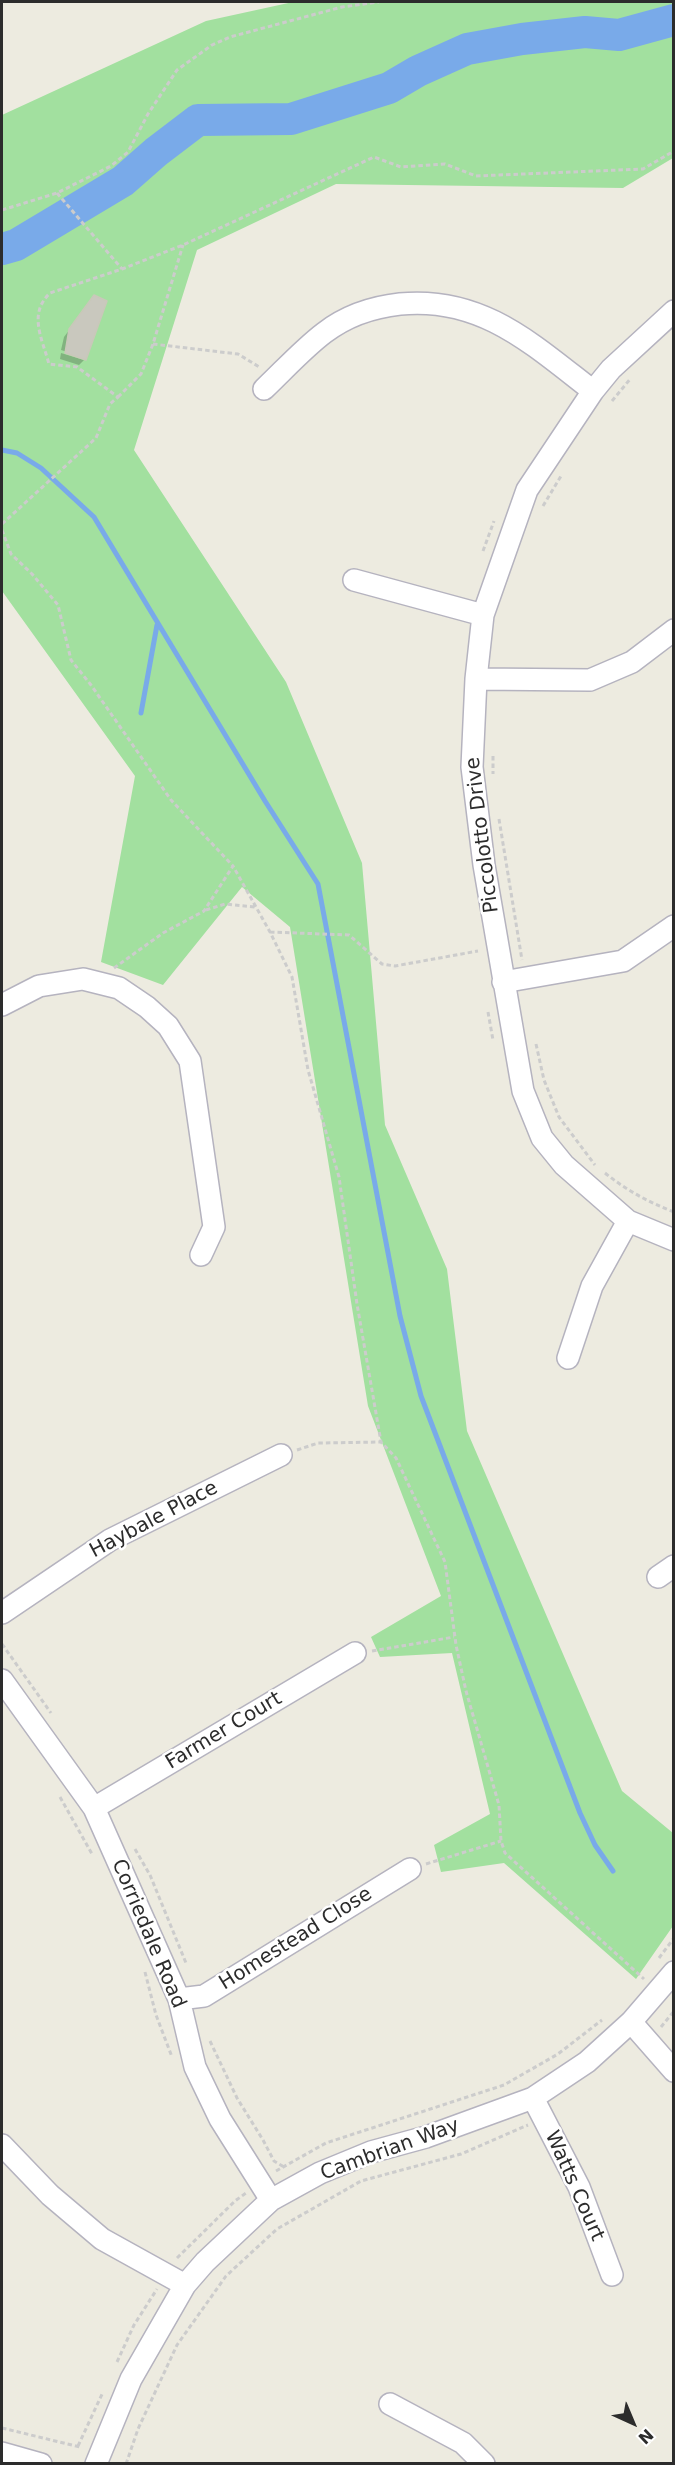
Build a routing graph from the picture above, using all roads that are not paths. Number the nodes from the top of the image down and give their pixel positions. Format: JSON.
{"nodes":[{"id":1,"x":674,"y":311,"type":"edge"},
{"id":2,"x":270,"y":383,"type":"road end"},
{"id":3,"x":593,"y":391,"type":"junction"},
{"id":4,"x":354,"y":580,"type":"dead end"},
{"id":5,"x":483,"y":615,"type":"junction"},
{"id":6,"x":674,"y":630,"type":"edge"},
{"id":7,"x":476,"y":679,"type":"junction"},
{"id":8,"x":674,"y":926,"type":"edge"},
{"id":9,"x":503,"y":982,"type":"junction"},
{"id":10,"x":2,"y":1005,"type":"edge"},
{"id":11,"x":628,"y":1221,"type":"junction"},
{"id":12,"x":674,"y":1240,"type":"edge"},
{"id":13,"x":201,"y":1254,"type":"dead end"},
{"id":14,"x":568,"y":1358,"type":"dead end"},
{"id":15,"x":281,"y":1455,"type":"road end"},
{"id":16,"x":2,"y":1613,"type":"edge"},
{"id":17,"x":355,"y":1653,"type":"road end"},
{"id":18,"x":2,"y":1680,"type":"edge"},
{"id":19,"x":94,"y":1808,"type":"junction"},
{"id":20,"x":410,"y":1869,"type":"road end"},
{"id":21,"x":674,"y":1972,"type":"edge"},
{"id":22,"x":179,"y":1999,"type":"junction"},
{"id":23,"x":631,"y":2022,"type":"junction"},
{"id":24,"x":674,"y":2071,"type":"edge"},
{"id":25,"x":537,"y":2107,"type":"junction"},
{"id":26,"x":2,"y":2145,"type":"edge"},
{"id":27,"x":271,"y":2200,"type":"junction"},
{"id":28,"x":612,"y":2275,"type":"dead end"},
{"id":29,"x":185,"y":2285,"type":"junction"},
{"id":30,"x":390,"y":2404,"type":"dead end"},
{"id":31,"x":2,"y":2453,"type":"edge"},
{"id":32,"x":98,"y":2460,"type":"edge"},
{"id":33,"x":41,"y":2463,"type":"edge"},
{"id":34,"x":484,"y":2463,"type":"edge"}],
"edges":[{"from":1,"to":3,"type":"street","name":"Piccolotto Drive"},
{"from":2,"to":3,"type":"street"},
{"from":3,"to":5,"type":"street","name":"Piccolotto Drive"},
{"from":4,"to":5,"type":"street"},
{"from":5,"to":7,"type":"street","name":"Piccolotto Drive"},
{"from":6,"to":7,"type":"street"},
{"from":7,"to":9,"type":"street","name":"Piccolotto Drive"},
{"from":8,"to":9,"type":"street"},
{"from":9,"to":11,"type":"street","name":"Piccolotto Drive"},
{"from":10,"to":13,"type":"street"},
{"from":11,"to":12,"type":"street","name":"Piccolotto Drive"},
{"from":11,"to":14,"type":"street"},
{"from":15,"to":16,"type":"street","name":"Haybale Place"},
{"from":17,"to":19,"type":"street","name":"Farmer Court"},
{"from":18,"to":19,"type":"street","name":"Corriedale Road"},
{"from":19,"to":22,"type":"street","name":"Corriedale Road"},
{"from":20,"to":22,"type":"street","name":"Homestead Close"},
{"from":21,"to":23,"type":"street","name":"Cambrian Way"},
{"from":22,"to":27,"type":"street","name":"Corriedale Road"},
{"from":23,"to":24,"type":"street"},
{"from":23,"to":25,"type":"street","name":"Cambrian Way"},
{"from":25,"to":27,"type":"street","name":"Cambrian Way"},
{"from":25,"to":28,"type":"street","name":"Watts Court"},
{"from":26,"to":29,"type":"street"},
{"from":27,"to":29,"type":"street","name":"Cambrian Way"},
{"from":29,"to":32,"type":"street","name":"Cambrian Way"},
{"from":30,"to":34,"type":"street"},
{"from":31,"to":33,"type":"street"}]}
